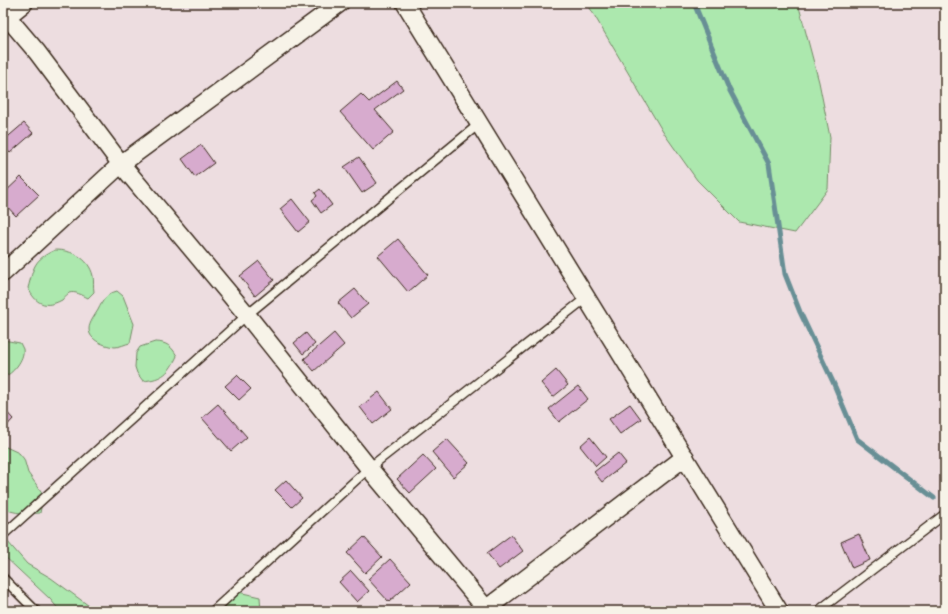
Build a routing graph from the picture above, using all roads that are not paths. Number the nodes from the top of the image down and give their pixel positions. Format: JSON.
{"nodes":[{"id":1,"x":24,"y":3,"type":"edge"},
{"id":2,"x":340,"y":3,"type":"edge"},
{"id":3,"x":405,"y":3,"type":"edge"},
{"id":4,"x":4,"y":16,"type":"edge"},
{"id":5,"x":479,"y":124,"type":"junction"},
{"id":6,"x":122,"y":164,"type":"junction"},
{"id":7,"x":3,"y":273,"type":"edge"},
{"id":8,"x":586,"y":298,"type":"junction"},
{"id":9,"x":247,"y":315,"type":"junction"},
{"id":10,"x":685,"y":457,"type":"junction"},
{"id":11,"x":368,"y":468,"type":"junction"},
{"id":12,"x":945,"y":514,"type":"edge"},
{"id":13,"x":3,"y":535,"type":"edge"},
{"id":14,"x":3,"y":578,"type":"edge"},
{"id":15,"x":487,"y":610,"type":"edge"},
{"id":16,"x":36,"y":611,"type":"edge"},
{"id":17,"x":213,"y":611,"type":"edge"},
{"id":18,"x":779,"y":611,"type":"edge"},
{"id":19,"x":818,"y":611,"type":"edge"}],
"edges":[{"from":1,"to":4,"type":"street"},
{"from":2,"to":6,"type":"street"},
{"from":3,"to":5,"type":"street"},
{"from":4,"to":6,"type":"street"},
{"from":5,"to":8,"type":"street"},
{"from":5,"to":9,"type":"lane"},
{"from":6,"to":7,"type":"street"},
{"from":6,"to":9,"type":"street"},
{"from":8,"to":10,"type":"street"},
{"from":8,"to":11,"type":"lane"},
{"from":9,"to":11,"type":"street"},
{"from":9,"to":13,"type":"lane"},
{"from":10,"to":15,"type":"street"},
{"from":10,"to":18,"type":"street"},
{"from":11,"to":15,"type":"street"},
{"from":11,"to":17,"type":"lane"},
{"from":12,"to":19,"type":"lane"},
{"from":14,"to":16,"type":"lane"}]}
